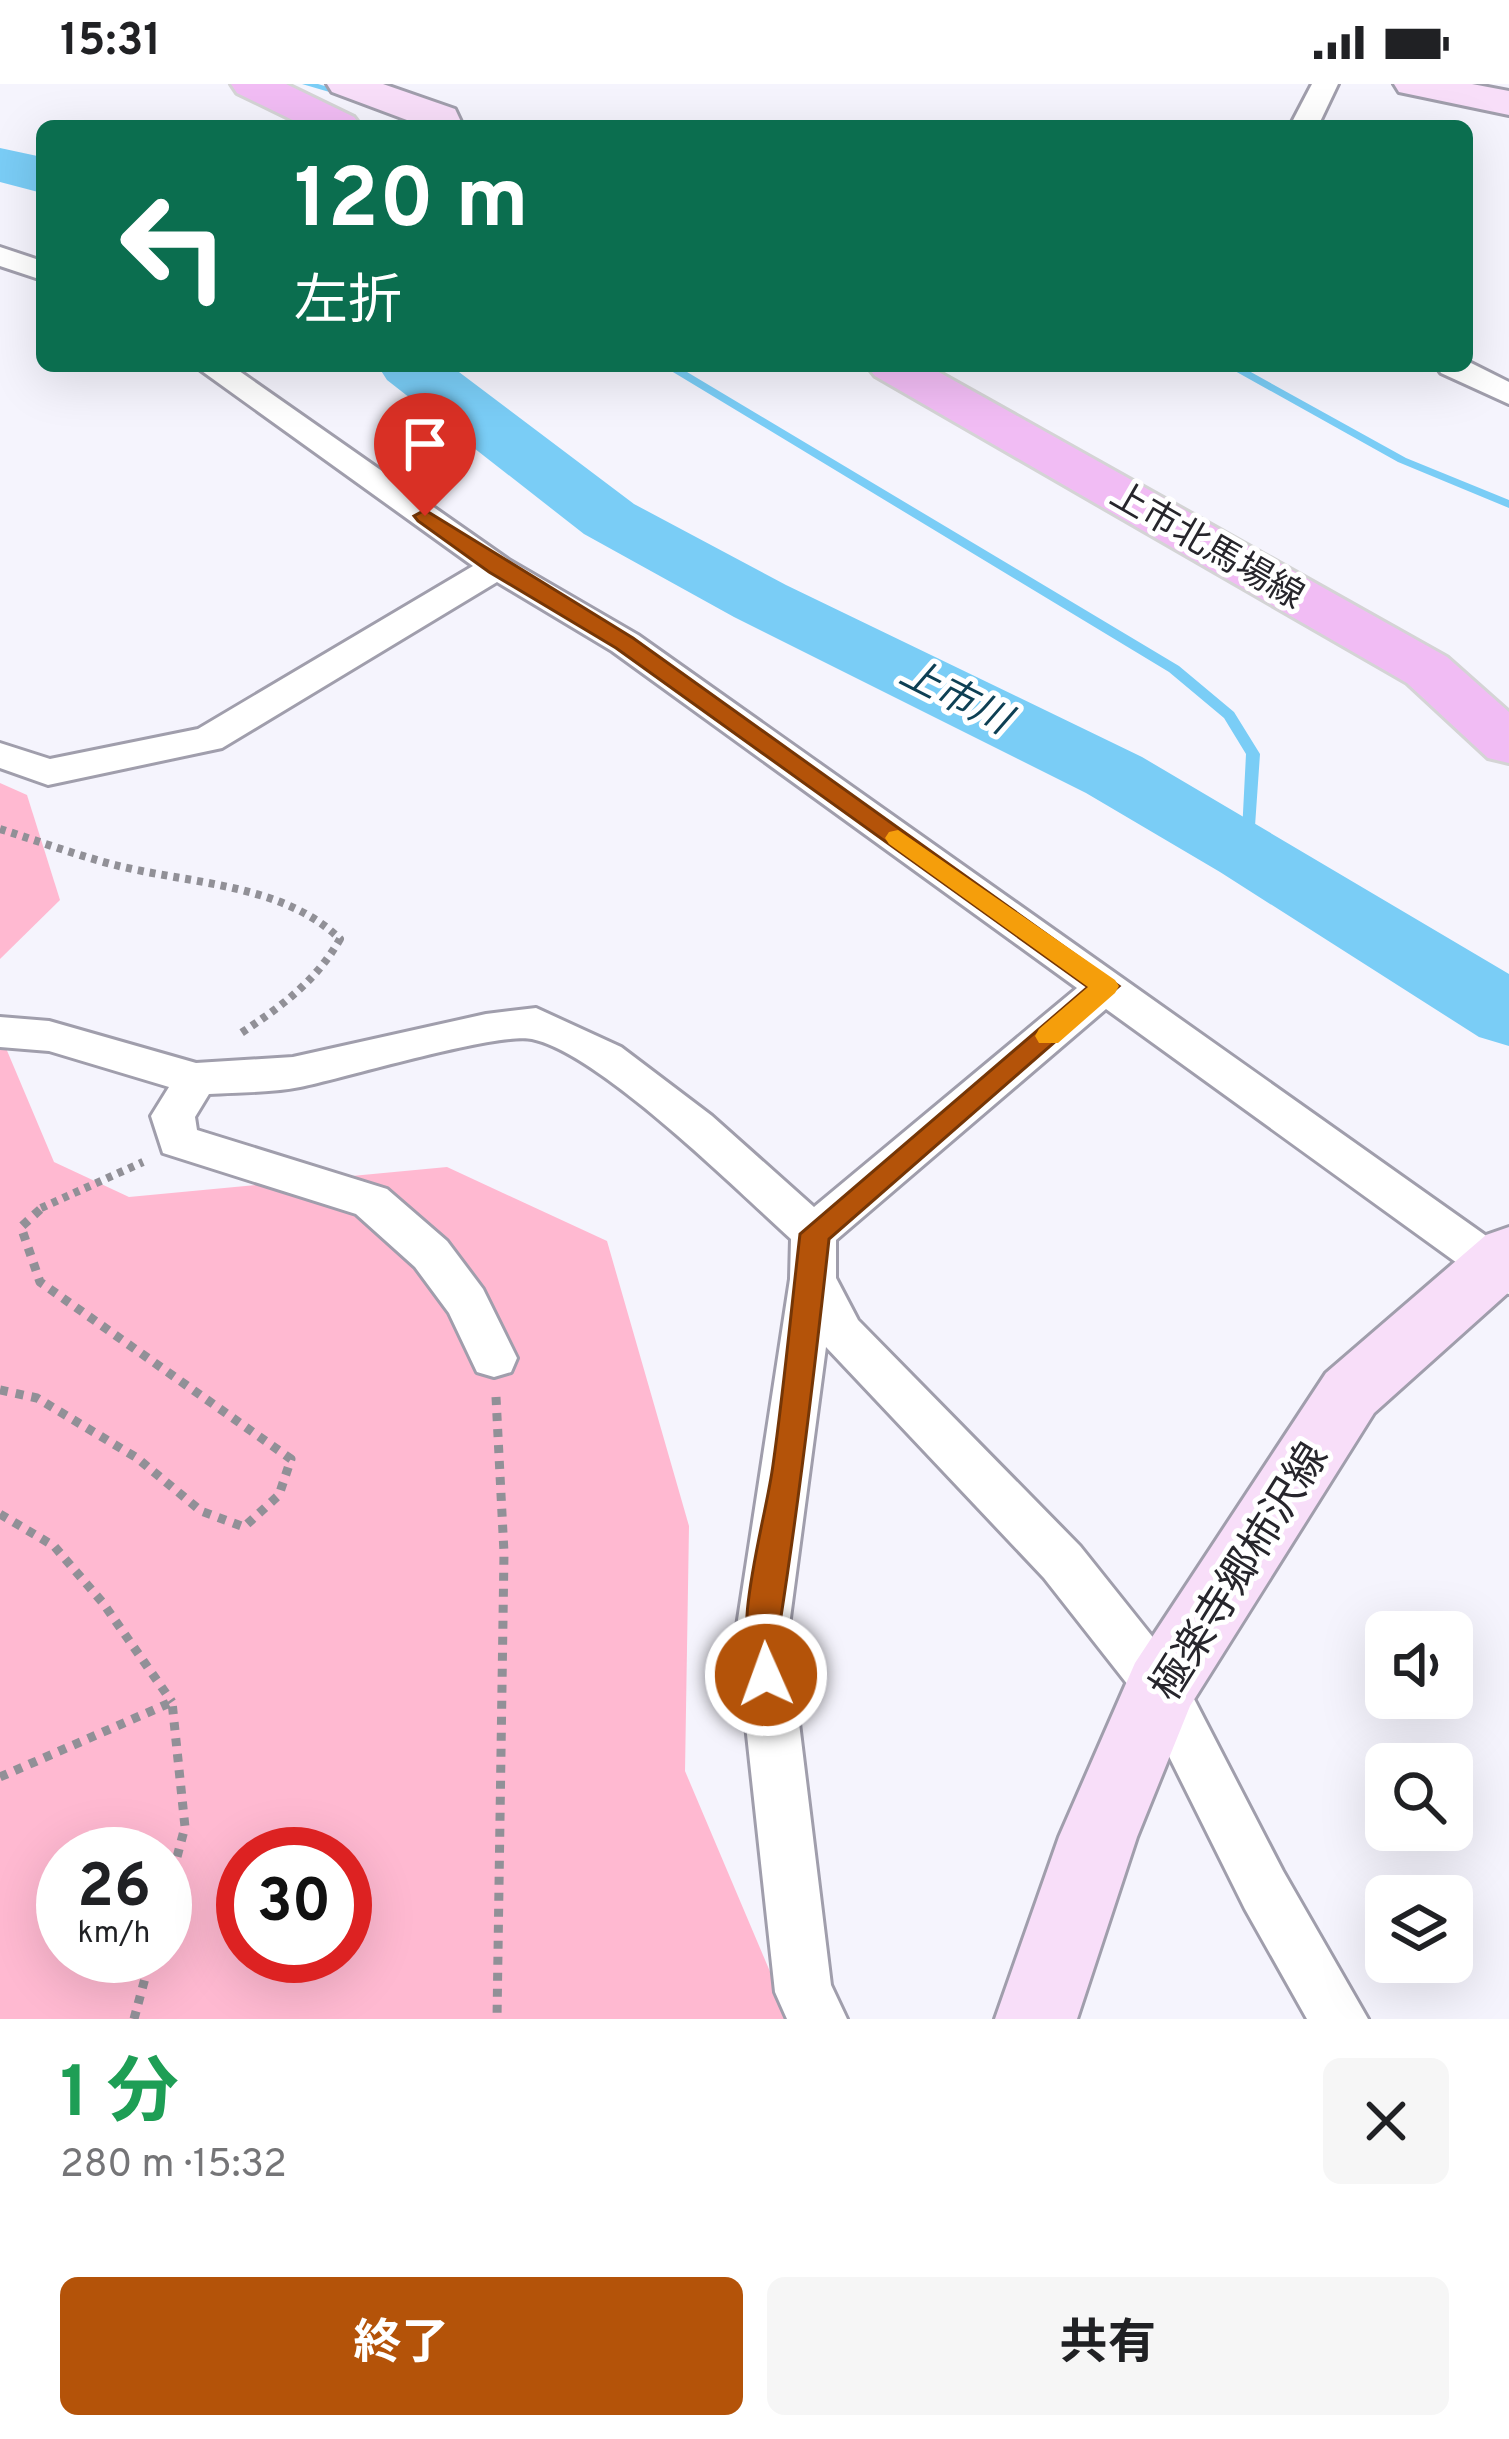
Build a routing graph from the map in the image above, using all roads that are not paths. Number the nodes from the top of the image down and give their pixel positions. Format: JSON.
{"nodes":[{"id":1,"x":252,"y":84,"type":"edge"},
{"id":2,"x":346,"y":84,"type":"edge"},
{"id":3,"x":1325,"y":84,"type":"edge"},
{"id":4,"x":1413,"y":84,"type":"edge"},
{"id":5,"x":1509,"y":103,"type":"edge"},
{"id":6,"x":327,"y":120,"type":"edge"},
{"id":7,"x":442,"y":120,"type":"edge"},
{"id":8,"x":1307,"y":120,"type":"edge"},
{"id":9,"x":0,"y":256,"type":"edge"},
{"id":10,"x":36,"y":269,"type":"edge"},
{"id":11,"x":220,"y":372,"type":"edge"},
{"id":12,"x":903,"y":372,"type":"edge"},
{"id":13,"x":1464,"y":372,"type":"edge"},
{"id":14,"x":1509,"y":394,"type":"edge"},
{"id":15,"x":497,"y":567,"type":"junction"},
{"id":16,"x":1509,"y":744,"type":"edge"},
{"id":17,"x":0,"y":755,"type":"edge"},
{"id":18,"x":1106,"y":986,"type":"junction"},
{"id":19,"x":0,"y":1032,"type":"edge"},
{"id":20,"x":196,"y":1078,"type":"junction"},
{"id":21,"x":814,"y":1256,"type":"junction"},
{"id":22,"x":1505,"y":1265,"type":"edge"},
{"id":23,"x":494,"y":1358,"type":"road end"},
{"id":24,"x":1160,"y":1687,"type":"junction"},
{"id":25,"x":818,"y":2019,"type":"edge"},
{"id":26,"x":1036,"y":2019,"type":"edge"},
{"id":27,"x":1339,"y":2019,"type":"edge"}],
"edges":[{"from":1,"to":6,"type":"main road"},
{"from":2,"to":7,"type":"main road"},
{"from":3,"to":8,"type":"street"},
{"from":4,"to":5,"type":"main road"},
{"from":9,"to":10,"type":"street"},
{"from":11,"to":15,"type":"street"},
{"from":12,"to":16,"type":"main road","name":"上市北馬場線"},
{"from":13,"to":14,"type":"street"},
{"from":15,"to":17,"type":"street"},
{"from":15,"to":18,"type":"street"},
{"from":18,"to":21,"type":"street"},
{"from":18,"to":22,"type":"street"},
{"from":19,"to":20,"type":"street"},
{"from":20,"to":21,"type":"street"},
{"from":20,"to":23,"type":"street"},
{"from":21,"to":24,"type":"street"},
{"from":21,"to":25,"type":"street"},
{"from":22,"to":24,"type":"main road","name":"極楽寺郷柿沢線"},
{"from":24,"to":26,"type":"main road","name":"極楽寺郷柿沢線"},
{"from":24,"to":27,"type":"street"}]}
